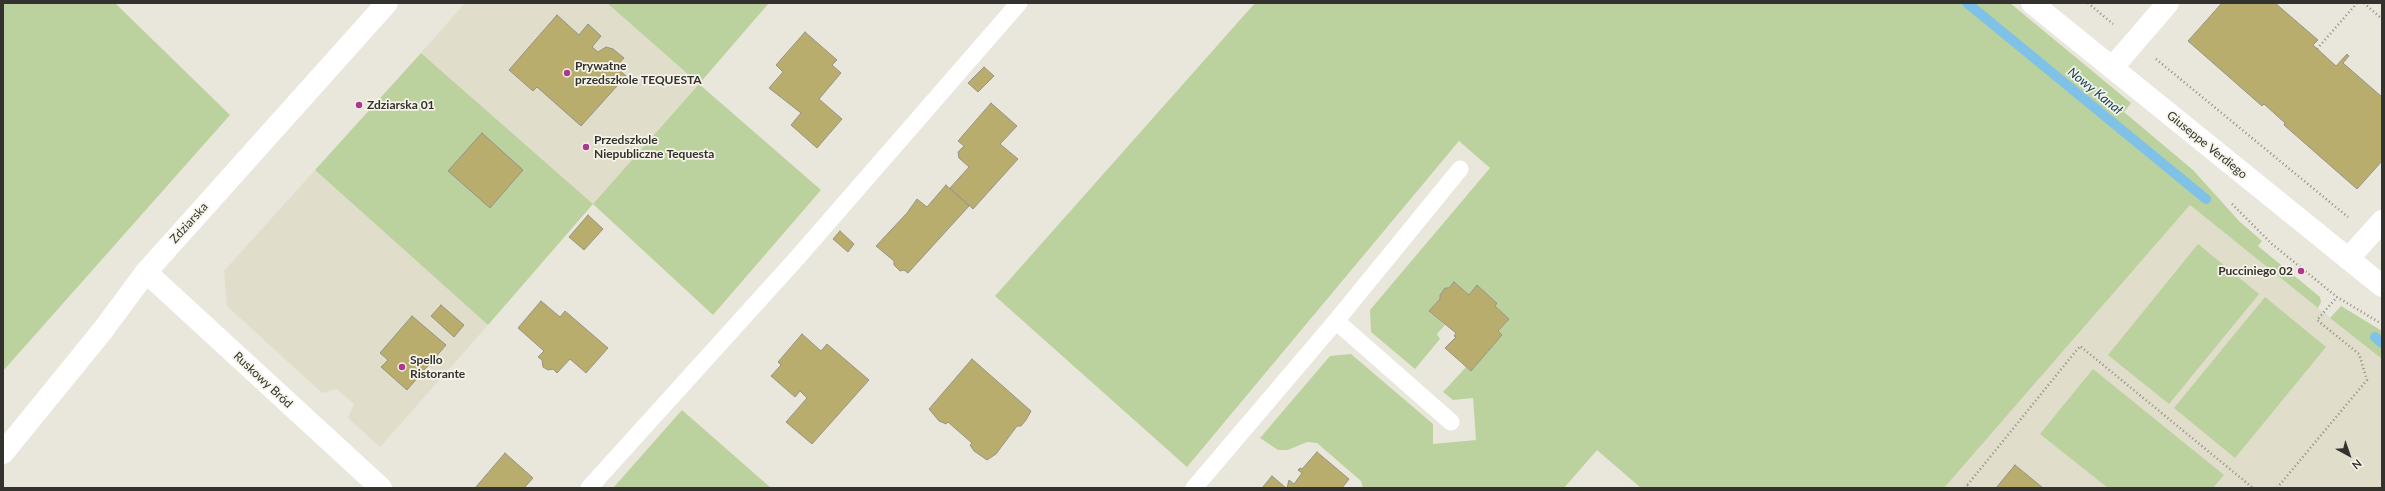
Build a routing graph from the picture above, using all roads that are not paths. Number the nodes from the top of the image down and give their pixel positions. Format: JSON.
{"nodes":[{"id":1,"x":387,"y":3,"type":"edge"},
{"id":2,"x":1019,"y":3,"type":"edge"},
{"id":3,"x":2032,"y":3,"type":"edge"},
{"id":4,"x":2168,"y":3,"type":"edge"},
{"id":5,"x":2112,"y":68,"type":"junction"},
{"id":6,"x":1460,"y":169,"type":"dead end"},
{"id":7,"x":2376,"y":228,"type":"edge"},
{"id":8,"x":2348,"y":259,"type":"junction"},
{"id":9,"x":146,"y":272,"type":"junction"},
{"id":10,"x":2382,"y":286,"type":"edge"},
{"id":11,"x":1336,"y":321,"type":"junction"},
{"id":12,"x":1451,"y":422,"type":"dead end"},
{"id":13,"x":3,"y":453,"type":"edge"},
{"id":14,"x":381,"y":488,"type":"edge"},
{"id":15,"x":589,"y":488,"type":"edge"},
{"id":16,"x":1194,"y":488,"type":"edge"}],
"edges":[{"from":1,"to":9,"type":"street","name":"Zdziarska"},
{"from":2,"to":15,"type":"lane"},
{"from":3,"to":5,"type":"street","name":"Giuseppe Verdiego"},
{"from":4,"to":5,"type":"street"},
{"from":5,"to":8,"type":"street","name":"Giuseppe Verdiego"},
{"from":6,"to":11,"type":"lane"},
{"from":7,"to":8,"type":"street"},
{"from":8,"to":10,"type":"street","name":"Giuseppe Verdiego"},
{"from":9,"to":13,"type":"street","name":"Zdziarska"},
{"from":9,"to":14,"type":"street","name":"Ruskowy Bród"},
{"from":11,"to":12,"type":"lane"},
{"from":11,"to":16,"type":"lane"}]}
